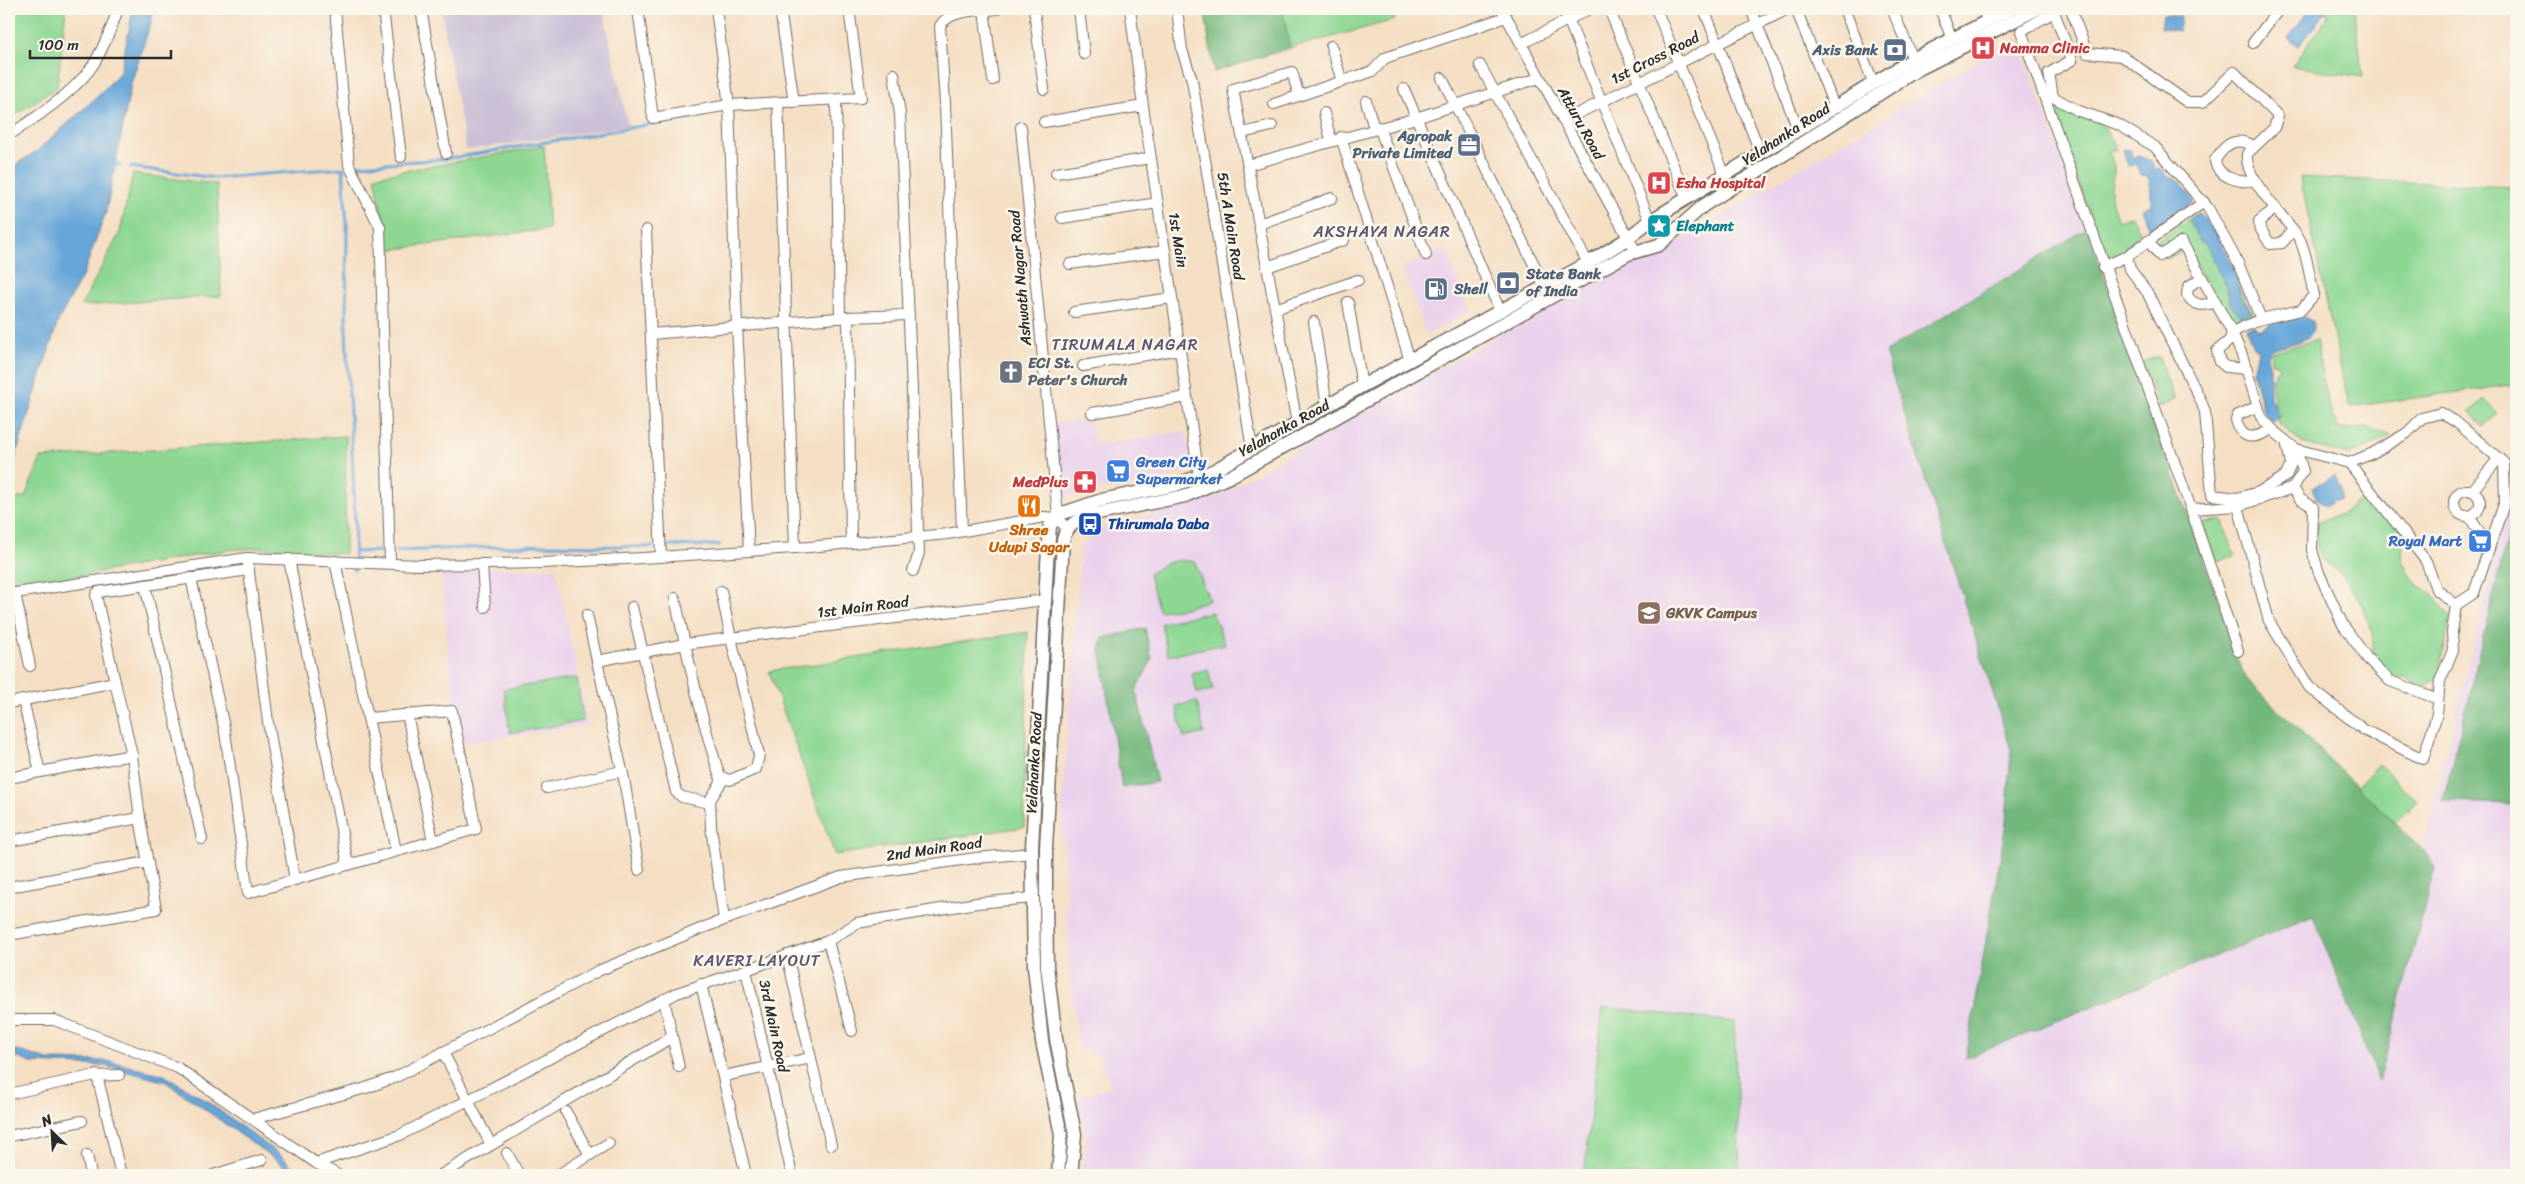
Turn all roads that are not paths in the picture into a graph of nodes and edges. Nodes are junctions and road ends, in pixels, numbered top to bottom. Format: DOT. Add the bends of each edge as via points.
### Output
graph roads {
  1 [pos="118,9"];
  2 [pos="336,9"];
  3 [pos="384,9"];
  4 [pos="421,9"];
  5 [pos="638,9"];
  6 [pos="716,9"];
  7 [pos="780,9"];
  8 [pos="849,9"];
  9 [pos="989,9"];
  10 [pos="1034,9"];
  11 [pos="1079,9"];
  12 [pos="1130,9"];
  13 [pos="1177,9"];
  14 [pos="1564,9"];
  15 [pos="1589,9"];
  16 [pos="1609,9"];
  17 [pos="1656,9"];
  18 [pos="1704,9"];
  19 [pos="1751,9"];
  20 [pos="1788,9"];
  21 [pos="1796,9"];
  22 [pos="1844,9"];
  23 [pos="1892,9"];
  24 [pos="1940,9"];
  25 [pos="2011,9"];
  26 [pos="2037,9"];
  27 [pos="2071,9"];
  28 [pos="2279,9"];
  29 [pos="2053,10"];
  30 [pos="1504,13"];
  31 [pos="1985,15"];
  32 [pos="1568,19"];
  33 [pos="1757,24"];
  34 [pos="1952,39"];
  35 [pos="2252,43"];
  36 [pos="1521,44"];
  37 [pos="1717,44"];
  38 [pos="1331,46"];
  39 [pos="1084,54"];
  40 [pos="1913,59"];
  41 [pos="1678,64"];
  42 [pos="1480,65"];
  43 [pos="894,74"];
  44 [pos="1442,78"];
  45 [pos="1539,78"];
  46 [pos="992,80"];
  47 [pos="1342,81"];
  48 [pos="1873,82"];
  49 [pos="1639,83"];
  50 [pos="1044,89"];
  51 [pos="1404,89"];
  52 [pos="1494,92"];
  53 [pos="1299,96"];
  54 [pos="836,100"];
  55 [pos="1366,101"];
  56 [pos="794,102"];
  57 [pos="1602,102"];
  58 [pos="778,103"];
  59 [pos="1274,104"];
  60 [pos="729,105"];
  61 [pos="1454,105"];
  62 [pos="1143,106"];
  63 [pos="1834,106"];
  64 [pos="1324,113"];
  65 [pos="1416,118"];
  66 [pos="1563,121"];
  67 [pos="1044,122"];
  68 [pos="1272,126"];
  69 [pos="1021,127"];
  70 [pos="1376,128"];
  71 [pos="1798,129"];
  72 [pos="1242,133"];
  73 [pos="9,135"];
  74 [pos="1336,138"];
  75 [pos="2254,146"];
  76 [pos="1760,152"];
  77 [pos="446,153"];
  78 [pos="401,157"];
  79 [pos="1151,158"];
  80 [pos="1248,165"];
  81 [pos="1056,172"];
  82 [pos="1725,175"];
  83 [pos="2255,179"];
  84 [pos="1332,198"];
  85 [pos="1687,199"];
  86 [pos="2204,202"];
  87 [pos="1158,203"];
  88 [pos="2276,208"];
  89 [pos="1062,218"];
  90 [pos="1650,221"];
  91 [pos="1259,224"];
  92 [pos="646,230"];
  93 [pos="2292,230"];
  94 [pos="1627,237"];
  95 [pos="1344,240"];
  96 [pos="2148,241"];
  97 [pos="1635,250"];
  98 [pos="1165,251"];
  99 [pos="1426,255"];
  100 [pos="2127,256"];
  101 [pos="1588,263"];
  102 [pos="1070,264"];
  103 [pos="2103,267"];
  104 [pos="1267,268"];
  105 [pos="2202,277"];
  106 [pos="1358,280"];
  107 [pos="1545,287"];
  108 [pos="1172,298"];
  109 [pos="1348,302"];
  110 [pos="2216,302"];
  111 [pos="1275,309"];
  112 [pos="1500,311"];
  113 [pos="1074,312"];
  114 [pos="909,315"];
  115 [pos="844,318"];
  116 [pos="2262,319"];
  117 [pos="786,322"];
  118 [pos="1314,322"];
  119 [pos="738,326"];
  120 [pos="2232,332"];
  121 [pos="651,334"];
  122 [pos="1180,349"];
  123 [pos="1410,361"];
  124 [pos="1083,366"];
  125 [pos="2247,369"];
  126 [pos="1362,386"];
  127 [pos="1187,397"];
  128 [pos="1327,406"];
  129 [pos="2258,406"];
  130 [pos="1092,413"];
  131 [pos="1297,424"];
  132 [pos="2272,429"];
  133 [pos="2286,441"];
  134 [pos="1252,449"];
  135 [pos="2296,449"];
  136 [pos="2499,458"];
  137 [pos="2349,463"];
  138 [pos="1199,476"];
  139 [pos="2293,488"];
  140 [pos="2472,491"];
  141 [pos="2252,498"];
  142 [pos="2238,506"];
  143 [pos="2191,509"];
  144 [pos="2469,516"];
  145 [pos="1056,517"];
  146 [pos="1068,528"];
  147 [pos="962,531"];
  148 [pos="918,536"];
  149 [pos="851,543"];
  150 [pos="795,548"];
  151 [pos="2489,548"];
  152 [pos="750,551"];
  153 [pos="660,557"];
  154 [pos="247,558"];
  155 [pos="289,558"];
  156 [pos="334,561"];
  157 [pos="390,563"];
  158 [pos="482,564"];
  159 [pos="249,570"];
  160 [pos="913,571"];
  161 [pos="191,578"];
  162 [pos="145,585"];
  163 [pos="721,591"];
  164 [pos="12,594"];
  165 [pos="675,598"];
  166 [pos="1046,600"];
  167 [pos="2456,605"];
  168 [pos="485,607"];
  169 [pos="632,607"];
  170 [pos="587,615"];
  171 [pos="731,638"];
  172 [pos="685,644"];
  173 [pos="2238,651"];
  174 [pos="642,652"];
  175 [pos="597,661"];
  176 [pos="30,666"];
  177 [pos="115,682"];
  178 [pos="2438,699"];
  179 [pos="23,700"];
  180 [pos="9,703"];
  181 [pos="407,714"];
  182 [pos="368,718"];
  183 [pos="132,755"];
  184 [pos="622,771"];
  185 [pos="40,772"];
  186 [pos="9,778"];
  187 [pos="724,778"];
  188 [pos="546,788"];
  189 [pos="710,803"];
  190 [pos="140,818"];
  191 [pos="202,839"];
  192 [pos="9,841"];
  193 [pos="433,841"];
  194 [pos="396,851"];
  195 [pos="1032,853"];
  196 [pos="148,862"];
  197 [pos="348,865"];
  198 [pos="639,870"];
  199 [pos="295,880"];
  200 [pos="9,887"];
  201 [pos="1033,898"];
  202 [pos="724,920"];
  203 [pos="9,935"];
  204 [pos="828,941"];
  205 [pos="787,955"];
  206 [pos="746,970"];
  207 [pos="701,984"];
  208 [pos="664,999"];
  209 [pos="9,1020"];
  210 [pos="852,1031"];
  211 [pos="672,1037"];
  212 [pos="443,1052"];
  213 [pos="811,1058"];
  214 [pos="679,1067"];
  215 [pos="768,1068"];
  216 [pos="97,1075"];
  217 [pos="119,1075"];
  218 [pos="724,1076"];
  219 [pos="9,1094"];
  220 [pos="468,1100"];
  221 [pos="566,1112"];
  222 [pos="253,1119"];
  223 [pos="82,1121"];
  224 [pos="9,1136"];
  225 [pos="609,1143"];
  226 [pos="491,1145"];
  227 [pos="831,1145"];
  228 [pos="507,1153"];
  229 [pos="87,1154"];
  230 [pos="590,1155"];
  231 [pos="262,1160"];
  232 [pos="316,1162"];
  233 [pos="92,1175"];
  234 [pos="121,1175"];
  235 [pos="213,1175"];
  236 [pos="338,1175"];
  237 [pos="441,1175"];
  238 [pos="519,1175"];
  239 [pos="558,1175"];
  240 [pos="746,1175"];
  241 [pos="792,1175"];
  242 [pos="1058,1175"];
  243 [pos="1071,1175"];
  1 -- 73 [label="street" via="94,64 63,97"];
  2 -- 157 [label="street" via="349,165 380,227"];
  3 -- 78 [label="street"];
  4 -- 77 [label="street"];
  5 -- 60 [label="street" via="653,118"];
  6 -- 60 [label="street"];
  7 -- 56 [label="street"];
  8 -- 54 [label="street" via="861,98"];
  9 -- 46 [label="street"];
  9 -- 147 [label="street" via="947,18 940,26"];
  10 -- 50 [label="street"];
  11 -- 39 [label="street"];
  12 -- 62 [label="street, 1st Main"];
  13 -- 134 [label="street, 5th A Main Road" via="1182,50 1192,80"];
  14 -- 32 [label="street"];
  15 -- 32 [label="street"];
  16 -- 49 [label="street"];
  17 -- 41 [label="street"];
  18 -- 37 [label="street"];
  19 -- 33 [label="street"];
  20 -- 33 [label="street, 1st Cross Road"];
  21 -- 63 [label="street"];
  22 -- 48 [label="street"];
  23 -- 40 [label="street"];
  24 -- 34 [label="street"];
  25 -- 31 [label="main road, Yelahanka Road"];
  26 -- 97 [label="main road, Yelahanka Road" via="1917,70 1703,206 1659,246"];
  27 -- 75 [label="street" via="2087,53 2122,56 2187,102 2202,102 2234,72 2278,116 2274,128"];
  28 -- 35 [label="street"];
  29 -- 86 [label="street" via="2072,60 2049,73 2053,97 2119,125 2155,148"];
  29 -- 103 [label="street" via="2020,31"];
  30 -- 36 [label="street, Atturu Road"];
  30 -- 47 [label="street" via="1385,58 1373,71"];
  31 -- 34 [label="main road, Yelahanka Road"];
  32 -- 36 [label="street"];
  32 -- 57 [label="street"];
  33 -- 37 [label="street, 1st Cross Road"];
  33 -- 71 [label="street"];
  34 -- 40 [label="main road, Yelahanka Road"];
  36 -- 45 [label="street, Atturu Road"];
  37 -- 41 [label="street, 1st Cross Road"];
  37 -- 76 [label="street"];
  38 -- 47 [label="street"];
  40 -- 48 [label="main road, Yelahanka Road"];
  41 -- 49 [label="street, 1st Cross Road"];
  41 -- 82 [label="street"];
  42 -- 52 [label="street"];
  43 -- 114 [label="street" via="900,114"];
  44 -- 61 [label="street"];
  45 -- 52 [label="street"];
  45 -- 66 [label="street, Atturu Road"];
  47 -- 53 [label="street"];
  48 -- 63 [label="main road, Yelahanka Road"];
  49 -- 57 [label="street, 1st Cross Road"];
  49 -- 85 [label="street"];
  51 -- 65 [label="street"];
  52 -- 61 [label="street"];
  52 -- 101 [label="street"];
  53 -- 59 [label="street"];
  53 -- 72 [label="street" via="1292,72 1233,89"];
  54 -- 56 [label="street"];
  54 -- 115 [label="street"];
  55 -- 70 [label="street"];
  56 -- 58 [label="street"];
  57 -- 66 [label="street, 1st Cross Road"];
  57 -- 90 [label="street"];
  58 -- 60 [label="street"];
  58 -- 117 [label="street"];
  60 -- 119 [label="street"];
  61 -- 65 [label="street"];
  61 -- 107 [label="street"];
  62 -- 67 [label="street"];
  62 -- 79 [label="street, 1st Main"];
  63 -- 71 [label="main road, Yelahanka Road"];
  64 -- 74 [label="street"];
  65 -- 70 [label="street"];
  65 -- 112 [label="street"];
  66 -- 94 [label="street, Atturu Road"];
  68 -- 72 [label="street"];
  69 -- 145 [label="street, Ashwath Nagar Road"];
  70 -- 74 [label="street"];
  70 -- 99 [label="street"];
  71 -- 76 [label="main road, Yelahanka Road"];
  72 -- 80 [label="street"];
  74 -- 80 [label="street"];
  74 -- 123 [label="street"];
  75 -- 83 [label="street" via="2247,154 2246,164"];
  75 -- 83 [label="street" via="2237,140 2226,147 2215,164 2224,175 2246,181"];
  76 -- 82 [label="main road, Yelahanka Road"];
  79 -- 81 [label="street"];
  79 -- 87 [label="street, 1st Main"];
  80 -- 91 [label="street"];
  82 -- 85 [label="main road, Yelahanka Road"];
  83 -- 88 [label="street"];
  84 -- 91 [label="street"];
  85 -- 90 [label="main road, Yelahanka Road"];
  86 -- 96 [label="street"];
  86 -- 116 [label="street" via="2238,263"];
  87 -- 89 [label="street"];
  87 -- 98 [label="street, 1st Main"];
  88 -- 93 [label="street"];
  88 -- 93 [label="street" via="2259,221 2270,244 2282,243"];
  90 -- 94 [label="main road, Yelahanka Road"];
  91 -- 104 [label="street"];
  92 -- 121 [label="street"];
  93 -- 116 [label="street" via="2300,240 2314,295 2301,310"];
  94 -- 97 [label="street, Atturu Road"];
  94 -- 101 [label="main road, Yelahanka Road"];
  95 -- 104 [label="street"];
  96 -- 100 [label="street"];
  96 -- 105 [label="street" via="2160,256 2182,242"];
  97 -- 146 [label="main road, Yelahanka Road" via="1219,482 1185,496 1084,518"];
  98 -- 102 [label="street"];
  98 -- 108 [label="street, 1st Main"];
  100 -- 103 [label="street"];
  100 -- 141 [label="street" via="2130,269 2147,292 2205,412 2212,495"];
  101 -- 107 [label="main road, Yelahanka Road"];
  103 -- 143 [label="street"];
  104 -- 111 [label="street"];
  105 -- 110 [label="street"];
  105 -- 110 [label="street" via="2188,287 2187,295 2202,305"];
  106 -- 111 [label="street"];
  107 -- 112 [label="main road, Yelahanka Road"];
  108 -- 113 [label="street"];
  108 -- 122 [label="street, 1st Main"];
  109 -- 126 [label="street"];
  110 -- 120 [label="street"];
  111 -- 131 [label="street"];
  112 -- 123 [label="main road, Yelahanka Road"];
  114 -- 115 [label="street"];
  114 -- 148 [label="street"];
  115 -- 117 [label="street"];
  115 -- 149 [label="street"];
  116 -- 120 [label="street"];
  117 -- 119 [label="street"];
  117 -- 150 [label="street"];
  118 -- 128 [label="street"];
  119 -- 121 [label="street"];
  119 -- 152 [label="street"];
  120 -- 125 [label="street"];
  120 -- 125 [label="street" via="2230,340 2217,351 2217,356 2226,367"];
  121 -- 153 [label="street"];
  122 -- 124 [label="street"];
  122 -- 127 [label="street, 1st Main"];
  123 -- 126 [label="main road, Yelahanka Road"];
  125 -- 129 [label="street"];
  126 -- 128 [label="main road, Yelahanka Road"];
  127 -- 130 [label="street"];
  127 -- 138 [label="street, 1st Main"];
  128 -- 131 [label="main road, Yelahanka Road"];
  129 -- 132 [label="street" via="2261,417"];
  129 -- 132 [label="street" via="2238,415 2236,420 2240,432 2244,436 2255,437"];
  131 -- 134 [label="main road, Yelahanka Road"];
  132 -- 133 [label="street"];
  133 -- 135 [label="street"];
  133 -- 141 [label="street" via="2291,464 2286,476"];
  134 -- 138 [label="main road, Yelahanka Road"];
  135 -- 137 [label="street"];
  135 -- 139 [label="street" via="2303,471"];
  136 -- 137 [label="street" via="2441,413 2422,418 2407,433"];
  136 -- 140 [label="street"];
  136 -- 151 [label="street" via="2504,463 2504,501"];
  137 -- 167 [label="street" via="2426,561 2436,589"];
  138 -- 145 [label="main road, Yelahanka Road" via="1175,485 1080,506"];
  139 -- 141 [label="street"];
  139 -- 178 [label="street" via="2300,499 2313,507 2312,550 2343,625 2366,658 2390,681"];
  140 -- 144 [label="street" via="2478,495 2480,504"];
  140 -- 144 [label="street" via="2462,491 2454,502 2457,511"];
  141 -- 142 [label="street"];
  142 -- 143 [label="street"];
  142 -- 178 [label="street" via="2269,621 2309,687 2364,730 2423,759 2437,714"];
  143 -- 173 [label="street"];
  144 -- 151 [label="street"];
  145 -- 146 [label="street"];
  145 -- 147 [label="street"];
  145 -- 166 [label="main road, Yelahanka Road" via="1049,532"];
  146 -- 243 [label="main road, Yelahanka Road" via="1062,548 1046,848 1047,966 1056,1039 1075,1134"];
  147 -- 148 [label="street"];
  148 -- 149 [label="street"];
  148 -- 160 [label="street" via="919,553"];
  149 -- 150 [label="street"];
  150 -- 152 [label="street"];
  151 -- 167 [label="street" via="2474,593"];
  152 -- 153 [label="street"];
  153 -- 158 [label="street"];
  154 -- 155 [label="street"];
  154 -- 159 [label="street"];
  154 -- 164 [label="street"];
  155 -- 156 [label="street"];
  155 -- 197 [label="street"];
  156 -- 157 [label="street"];
  156 -- 182 [label="street"];
  157 -- 158 [label="street"];
  158 -- 168 [label="street"];
  159 -- 161 [label="street"];
  159 -- 199 [label="street" via="268,722"];
  161 -- 162 [label="street"];
  161 -- 199 [label="street" via="225,732 248,893"];
  162 -- 177 [label="street" via="96,594"];
  162 -- 191 [label="street"];
  163 -- 171 [label="street"];
  164 -- 176 [label="street"];
  165 -- 172 [label="street"];
  166 -- 171 [label="street, 1st Main Road"];
  166 -- 195 [label="main road, Yelahanka Road"];
  167 -- 178 [label="street" via="2453,650 2440,681"];
  169 -- 174 [label="street"];
  170 -- 175 [label="street"];
  171 -- 172 [label="street, 1st Main Road"];
  171 -- 187 [label="street" via="759,755 756,770 730,780"];
  172 -- 174 [label="street, 1st Main Road"];
  172 -- 187 [label="street" via="708,738 720,777"];
  174 -- 175 [label="street, 1st Main Road"];
  174 -- 189 [label="street" via="676,792 682,797"];
  175 -- 184 [label="street"];
  177 -- 179 [label="street"];
  177 -- 183 [label="street"];
  179 -- 180 [label="street"];
  179 -- 185 [label="street"];
  181 -- 182 [label="street"];
  181 -- 193 [label="street"];
  181 -- 193 [label="street" via="452,711 476,829"];
  182 -- 194 [label="street"];
  183 -- 185 [label="street"];
  183 -- 190 [label="street"];
  184 -- 188 [label="street"];
  184 -- 198 [label="street"];
  185 -- 186 [label="street"];
  187 -- 189 [label="street"];
  189 -- 202 [label="street"];
  190 -- 192 [label="street"];
  190 -- 196 [label="street"];
  193 -- 194 [label="street"];
  194 -- 197 [label="street"];
  195 -- 201 [label="main road, Yelahanka Road"];
  195 -- 202 [label="street, 2nd Main Road" via="840,877"];
  196 -- 200 [label="street"];
  196 -- 203 [label="street" via="156,909"];
  197 -- 199 [label="street"];
  201 -- 204 [label="street, 3rd Main Road" via="977,903 857,922"];
  201 -- 242 [label="main road, Yelahanka Road" via="1034,966 1041,1031 1061,1135"];
  202 -- 212 [label="street, 2nd Main Road" via="598,971"];
  204 -- 205 [label="street, 3rd Main Road"];
  204 -- 210 [label="street"];
  205 -- 206 [label="street, 3rd Main Road"];
  205 -- 213 [label="street"];
  206 -- 207 [label="street"];
  206 -- 215 [label="street, 3rd Main Road"];
  207 -- 208 [label="street"];
  207 -- 218 [label="street"];
  208 -- 211 [label="street"];
  208 -- 220 [label="street"];
  209 -- 222 [label="street" via="54,1020 178,1068"];
  211 -- 214 [label="street"];
  211 -- 226 [label="street"];
  212 -- 220 [label="street"];
  212 -- 222 [label="street, 2nd Main Road" via="396,1077 366,1088"];
  213 -- 215 [label="street"];
  213 -- 227 [label="street"];
  215 -- 218 [label="street"];
  215 -- 241 [label="street, 3rd Main Road"];
  216 -- 217 [label="street"];
  216 -- 219 [label="street"];
  216 -- 234 [label="street"];
  218 -- 240 [label="street"];
  220 -- 226 [label="street"];
  220 -- 232 [label="street" via="400,1135"];
  221 -- 230 [label="street"];
  222 -- 232 [label="street"];
  223 -- 224 [label="street"];
  225 -- 230 [label="street"];
  226 -- 237 [label="street"];
  228 -- 238 [label="street"];
  229 -- 233 [label="street"];
  230 -- 239 [label="street"];
  231 -- 235 [label="street"];
  232 -- 236 [label="street"];
}
